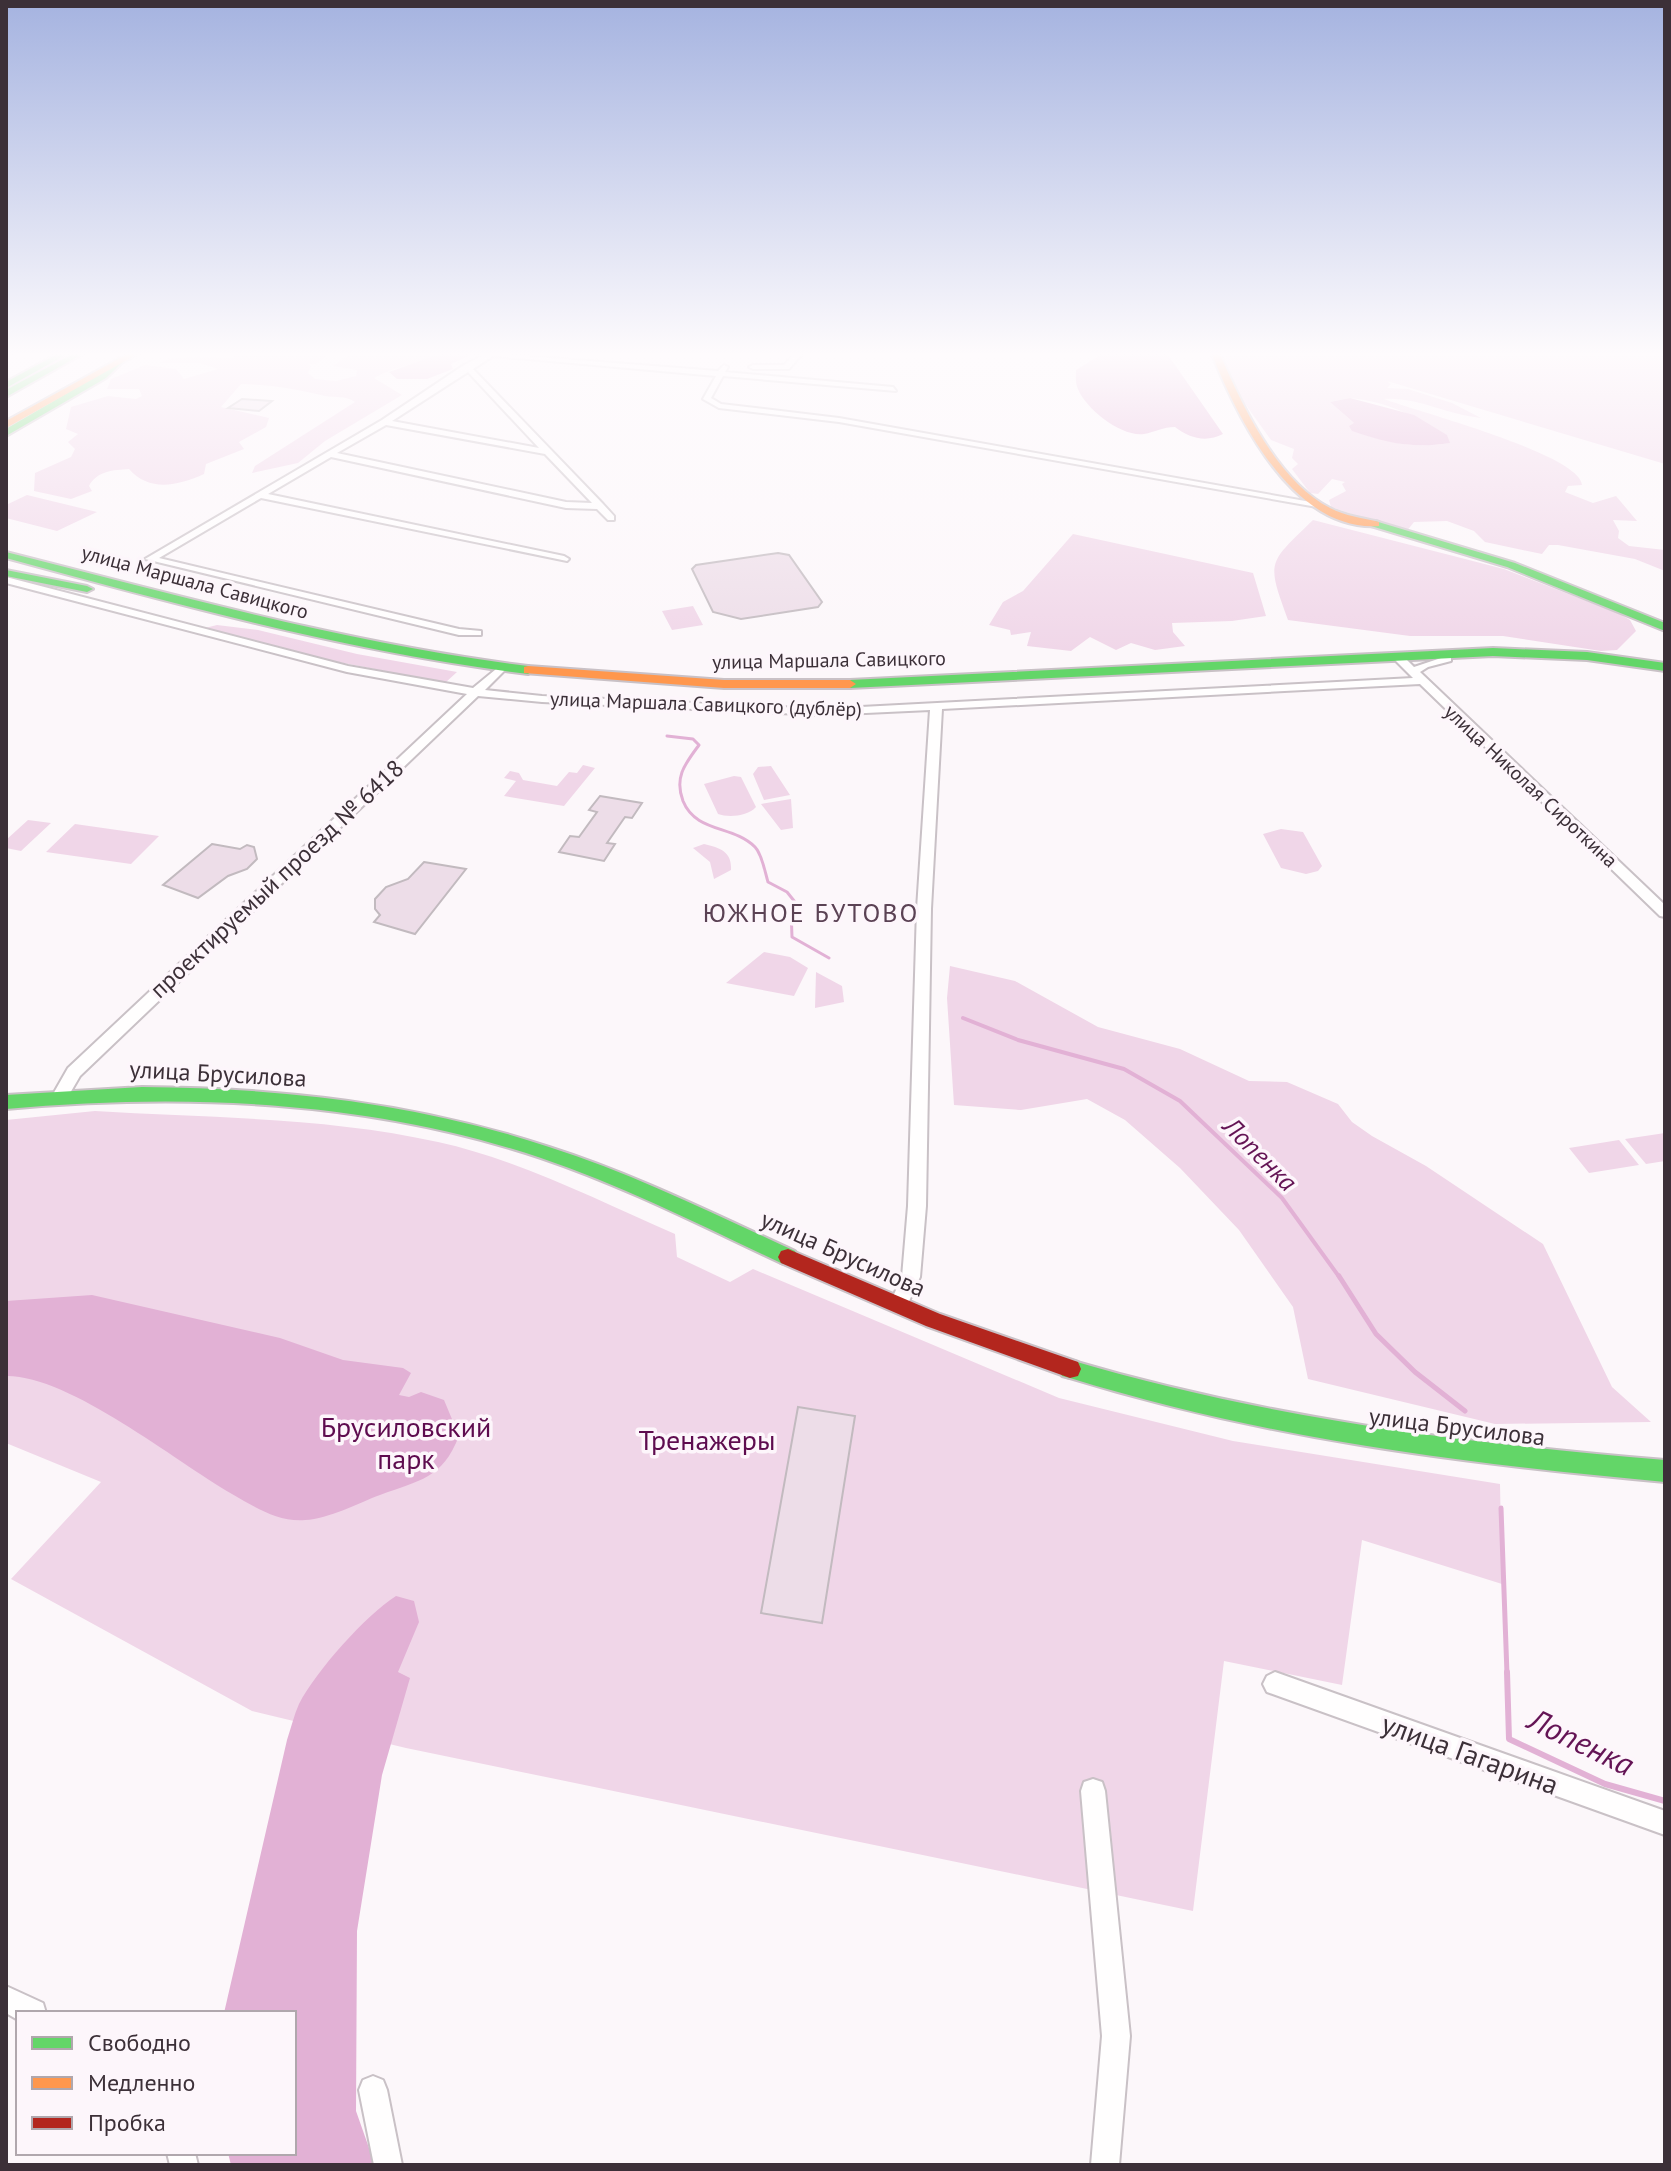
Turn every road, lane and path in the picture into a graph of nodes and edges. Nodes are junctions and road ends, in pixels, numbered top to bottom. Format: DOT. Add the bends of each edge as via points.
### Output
graph roads {
  1 [pos="549,453"];
  2 [pos="1029,453"];
  3 [pos="1273,453"];
  4 [pos="329,454"];
  5 [pos="261,495"];
  6 [pos="1317,504"];
  7 [pos="600,506"];
  8 [pos="611,518"];
  9 [pos="6,555"];
  10 [pos="564,559"];
  11 [pos="6,573"];
  12 [pos="6,580"];
  13 [pos="179,601"];
  14 [pos="1665,627"];
  15 [pos="477,633"];
  16 [pos="1665,667"];
  17 [pos="501,668"];
  18 [pos="1408,668"];
  19 [pos="1665,675"];
  20 [pos="476,692"];
  21 [pos="936,708"];
  22 [pos="1665,913"];
  23 [pos="60,1096"];
  24 [pos="6,1102"];
  25 [pos="898,1305"];
  26 [pos="1665,1471"];
  27 [pos="1275,1684"];
  28 [pos="1093,1791"];
  29 [pos="1665,1823"];
  30 [pos="6,1999"];
  31 [pos="29,2011"];
  32 [pos="373,2090"];
  33 [pos="388,2165"];
  34 [pos="1105,2165"];
  1 -- 7 [label="street"];
  2 -- 6 [label="street"];
  3 -- 6 [label="street"];
  4 -- 5 [label="street"];
  4 -- 7 [label="street" via="566,505"];
  5 -- 10 [label="street"];
  5 -- 15 [label="street" via="150,559"];
  6 -- 14 [label="street" via="1340,516 1511,565"];
  7 -- 8 [label="street"];
  9 -- 13 [label="street, улица Маршала Савицкого"];
  11 -- 13 [label="street"];
  12 -- 20 [label="street, улица Маршала Савицкого (дублёр)" via="293,657"];
  13 -- 17 [label="street, улица Маршала Савицкого" via="362,646"];
  16 -- 18 [label="street, улица Маршала Савицкого" via="1523,652"];
  17 -- 18 [label="street, улица Маршала Савицкого" via="789,685"];
  17 -- 20 [label="street, проектируемый проезд № 6418"];
  18 -- 19 [label="street" via="1447,659 1567,663"];
  18 -- 21 [label="street, улица Маршала Савицкого (дублёр)"];
  18 -- 22 [label="street, улица Николая Сироткина"];
  20 -- 21 [label="street, улица Маршала Савицкого (дублёр)" via="682,708"];
  20 -- 23 [label="street, проектируемый проезд № 6418" via="85,1062"];
  21 -- 25 [label="street" via="924,909 917,1206 911,1277"];
  23 -- 24 [label="street, улица Брусилова"];
  23 -- 25 [label="street, улица Брусилова" via="247,1095 368,1109 488,1135 613,1178"];
  25 -- 26 [label="street, улица Брусилова" via="1111,1382 1348,1437 1483,1457"];
  27 -- 29 [label="street, улица Гагарина"];
  28 -- 34 [label="street" via="1116,2036"];
  30 -- 31 [label="street"];
  32 -- 33 [label="street"];
}
